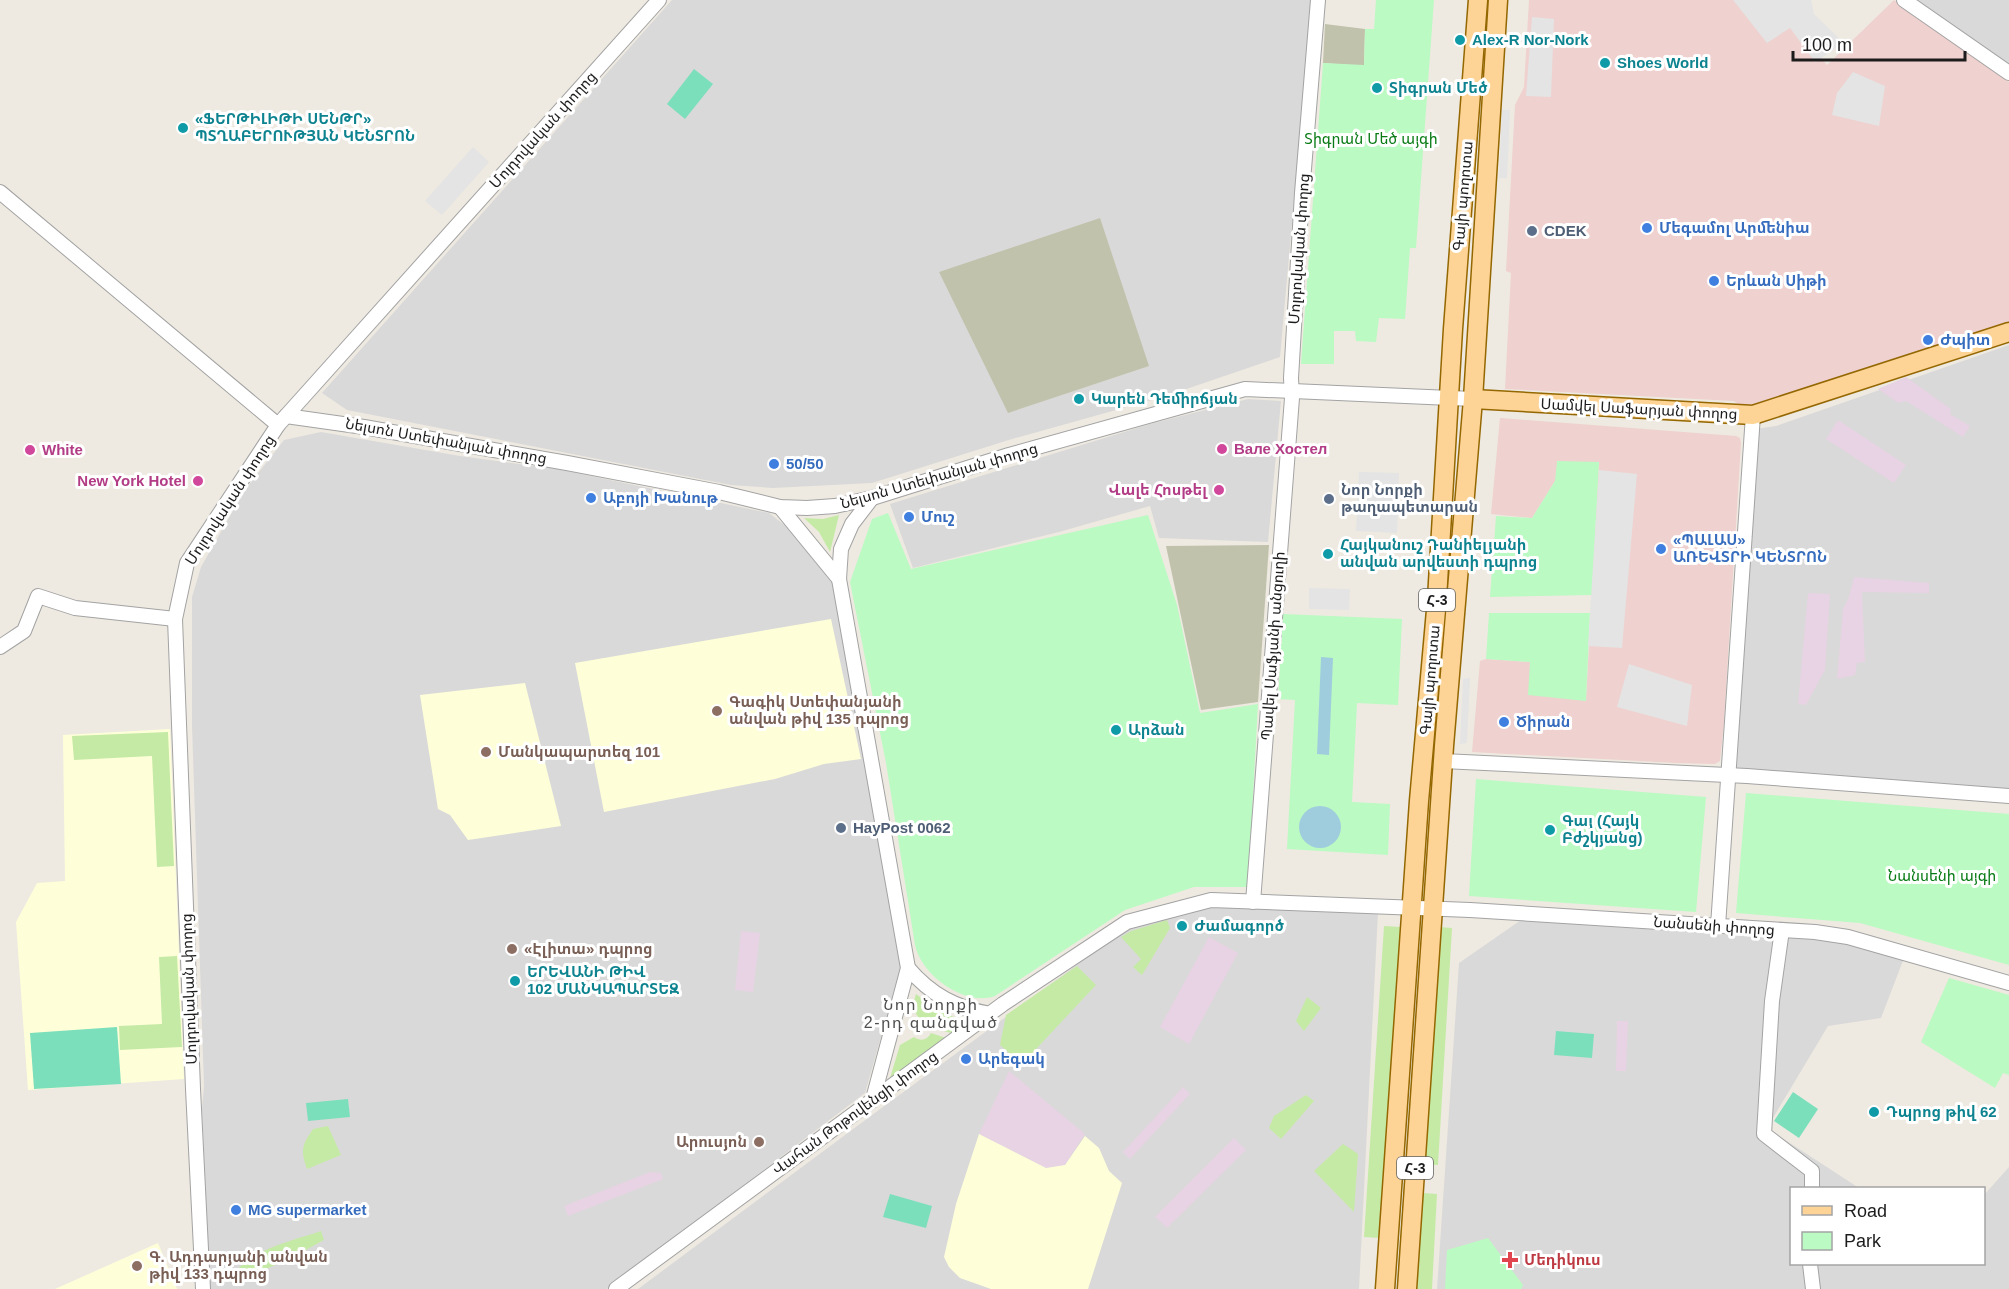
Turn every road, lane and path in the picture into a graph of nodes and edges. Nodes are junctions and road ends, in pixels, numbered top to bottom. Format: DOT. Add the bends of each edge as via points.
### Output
graph roads {
  1 [pos="658,0"];
  2 [pos="1318,0"];
  3 [pos="1478,0"];
  4 [pos="1498,0"];
  5 [pos="1904,0"];
  6 [pos="2009,73"];
  7 [pos="0,192"];
  8 [pos="2009,332"];
  9 [pos="1292,389"];
  10 [pos="1449,398"];
  11 [pos="1473,399"];
  12 [pos="1753,415"];
  13 [pos="282,420"];
  14 [pos="872,498"];
  15 [pos="780,507"];
  16 [pos="839,579"];
  17 [pos="175,619"];
  18 [pos="0,647"];
  19 [pos="1443,761"];
  20 [pos="1729,776"];
  21 [pos="2009,796"];
  22 [pos="1253,902"];
  23 [pos="1412,907"];
  24 [pos="1433,908"];
  25 [pos="1718,926"];
  26 [pos="1782,930"];
  27 [pos="908,968"];
  28 [pos="2009,983"];
  29 [pos="990,1014"];
  30 [pos="873,1099"];
  31 [pos="1812,1187"];
  32 [pos="1810,1265"];
  33 [pos="203,1289"];
  34 [pos="616,1289"];
  35 [pos="1386,1289"];
  36 [pos="1407,1289"];
  37 [pos="1813,1289"];
  1 -- 13 [label="street, Մոլդովական փողոց"];
  2 -- 9 [label="street, Մոլդովական փողոց" via="1302,193"];
  3 -- 10 [label="main road, Գայի պողոտա / Հ-3"];
  4 -- 11 [label="main road, Գայի պողոտա / Հ-3"];
  5 -- 6 [label="street"];
  7 -- 13 [label="street"];
  8 -- 12 [label="main road, Սամվել Սաֆարյան փողոց"];
  9 -- 10 [label="street, Նելսոն Ստեփանյան փողոց"];
  9 -- 14 [label="street, Նելսոն Ստեփանյան փողոց" via="1245,389 987,461"];
  9 -- 22 [label="street, Պավել Սաֆյանի անցուղի"];
  10 -- 11 [label="street, Նելսոն Ստեփանյան փողոց"];
  10 -- 23 [label="main road, Գայի պողոտա / Հ-3"];
  11 -- 12 [label="main road, Սամվել Սաֆարյան փողոց"];
  11 -- 19 [label="main road, Գայի պողոտա / Հ-3"];
  12 -- 20 [label="street"];
  13 -- 15 [label="street, Նելսոն Ստեփանյան փողոց" via="364,427 719,492"];
  13 -- 17 [label="street, Մոլդովական փողոց" via="187,562"];
  14 -- 15 [label="street, Նելսոն Ստեփանյան փողոց" via="835,506"];
  14 -- 16 [label="street" via="852,524 841,549"];
  15 -- 16 [label="street"];
  16 -- 27 [label="street"];
  17 -- 18 [label="street" via="75,608 38,596 24,631"];
  17 -- 33 [label="street, Մոլդովական փողոց"];
  19 -- 20 [label="street"];
  19 -- 24 [label="main road, Գայի պողոտա / Հ-3"];
  20 -- 21 [label="street"];
  20 -- 25 [label="street"];
  22 -- 23 [label="street, Վահան Թոթովենցի փողոց"];
  22 -- 29 [label="street, Վահան Թոթովենցի փողոց" via="1211,900 1127,922"];
  23 -- 24 [label="street, Նանսենի փողոց"];
  23 -- 35 [label="main road, Գայի պողոտա / Հ-3"];
  24 -- 25 [label="street, Նանսենի փողոց"];
  24 -- 36 [label="main road, Գայի պողոտա / Հ-3"];
  25 -- 26 [label="street, Նանսենի փողոց"];
  26 -- 28 [label="street, Նանսենի փողոց" via="1848,938"];
  26 -- 31 [label="street" via="1772,1001 1764,1134 1812,1171"];
  27 -- 29 [label="street" via="933,993 969,1010"];
  27 -- 30 [label="street"];
  29 -- 30 [label="street, Վահան Թոթովենցի փողոց"];
  30 -- 34 [label="street, Վահան Թոթովենցի փողոց"];
  32 -- 37 [label="street"];
}
